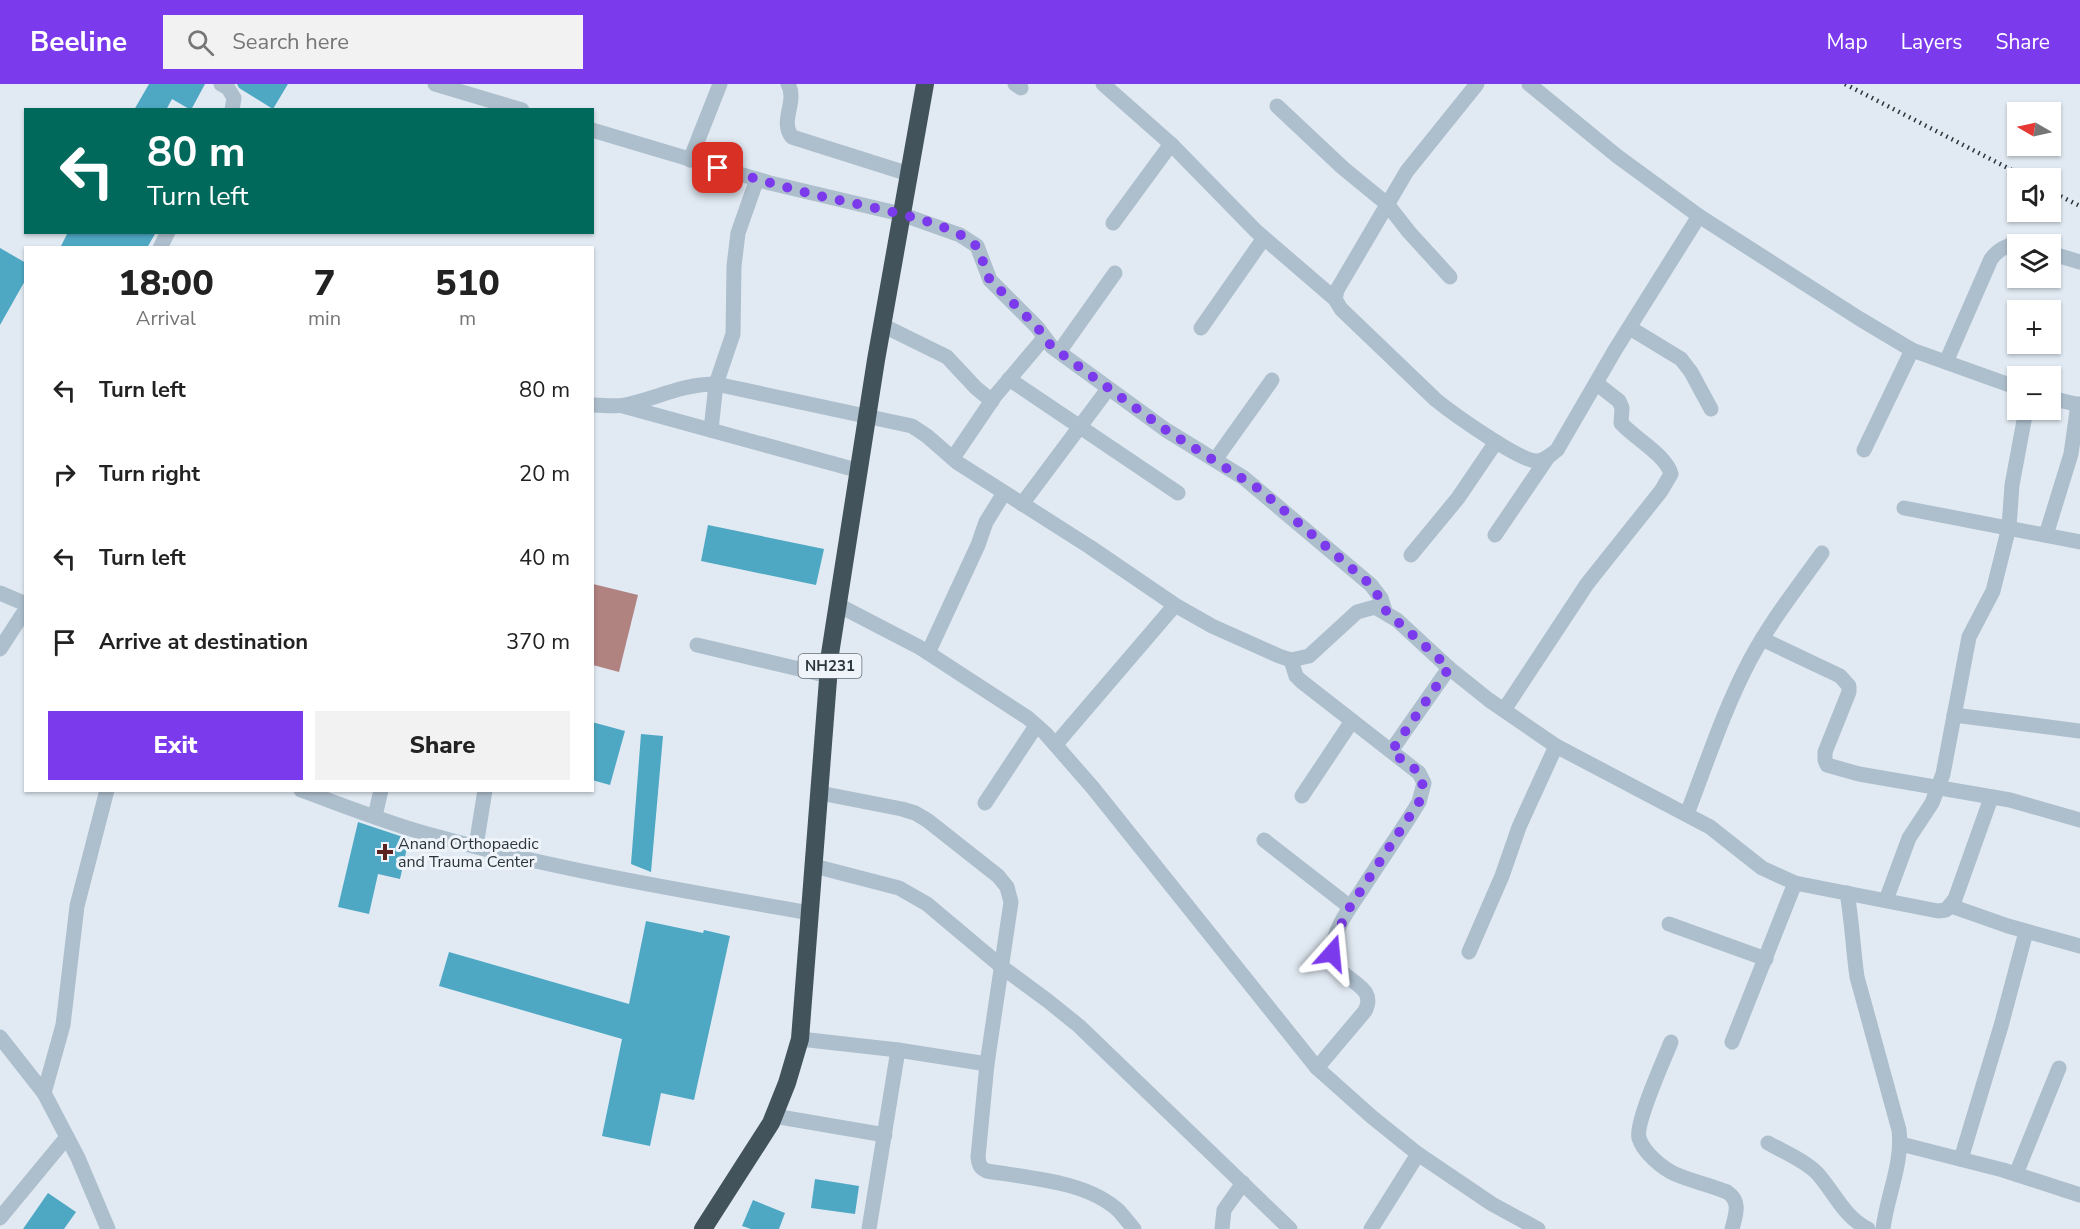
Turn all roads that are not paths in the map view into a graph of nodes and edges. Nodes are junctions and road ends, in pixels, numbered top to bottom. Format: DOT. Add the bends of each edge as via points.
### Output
graph roads {
  1 [pos="220,84"];
  2 [pos="720,84"];
  3 [pos="788,84"];
  4 [pos="925,84"];
  5 [pos="1103,84"];
  6 [pos="1476,84"];
  7 [pos="1529,84"];
  8 [pos="444,85"];
  9 [pos="1277,106"];
  10 [pos="232,108"];
  11 [pos="516,108"];
  12 [pos="594,131"];
  13 [pos="1171,144"];
  14 [pos="690,160"];
  15 [pos="909,174"];
  16 [pos="757,179"];
  17 [pos="1387,204"];
  18 [pos="901,214"];
  19 [pos="1699,216"];
  20 [pos="1113,223"];
  21 [pos="1264,238"];
  22 [pos="2007,246"];
  23 [pos="2061,256"];
  24 [pos="2080,262"];
  25 [pos="1115,273"];
  26 [pos="1450,277"];
  27 [pos="1335,299"];
  28 [pos="882,325"];
  29 [pos="1201,328"];
  30 [pos="1630,328"];
  31 [pos="1044,338"];
  32 [pos="1912,350"];
  33 [pos="1059,352"];
  34 [pos="1946,362"];
  35 [pos="1009,379"];
  36 [pos="1272,380"];
  37 [pos="1596,382"];
  38 [pos="716,384"];
  39 [pos="2007,384"];
  40 [pos="1108,388"];
  41 [pos="992,401"];
  42 [pos="2061,401"];
  43 [pos="594,405"];
  44 [pos="2079,405"];
  45 [pos="623,406"];
  46 [pos="1710,409"];
  47 [pos="867,416"];
  48 [pos="2024,420"];
  49 [pos="1079,428"];
  50 [pos="711,430"];
  51 [pos="1496,442"];
  52 [pos="1864,450"];
  53 [pos="953,458"];
  54 [pos="1548,458"];
  55 [pos="1215,460"];
  56 [pos="860,471"];
  57 [pos="1004,493"];
  58 [pos="1178,493"];
  59 [pos="1022,504"];
  60 [pos="1904,508"];
  61 [pos="2009,527"];
  62 [pos="1495,535"];
  63 [pos="2046,535"];
  64 [pos="2080,542"];
  65 [pos="1822,553"];
  66 [pos="1412,555"];
  67 [pos="0,593"];
  68 [pos="24,603"];
  69 [pos="838,605"];
  70 [pos="1175,605"];
  71 [pos="1386,611"];
  72 [pos="24,612"];
  73 [pos="1762,639"];
  74 [pos="697,645"];
  75 [pos="0,650"];
  76 [pos="927,653"];
  77 [pos="1291,660"];
  78 [pos="1449,668"];
  79 [pos="829,676"];
  80 [pos="1504,710"];
  81 [pos="1954,715"];
  82 [pos="1352,721"];
  83 [pos="1036,726"];
  84 [pos="2080,731"];
  85 [pos="1056,744"];
  86 [pos="1556,746"];
  87 [pos="1391,752"];
  88 [pos="1939,788"];
  89 [pos="106,792"];
  90 [pos="307,792"];
  91 [pos="381,792"];
  92 [pos="485,792"];
  93 [pos="820,792"];
  94 [pos="1302,796"];
  95 [pos="1990,798"];
  96 [pos="985,803"];
  97 [pos="1687,814"];
  98 [pos="375,816"];
  99 [pos="2080,820"];
  100 [pos="1264,840"];
  101 [pos="476,846"];
  102 [pos="814,866"];
  103 [pos="1795,883"];
  104 [pos="1847,893"];
  105 [pos="1886,900"];
  106 [pos="1951,906"];
  107 [pos="1350,907"];
  108 [pos="810,913"];
  109 [pos="1669,924"];
  110 [pos="2026,932"];
  111 [pos="2080,946"];
  112 [pos="1469,952"];
  113 [pos="1766,959"];
  114 [pos="1002,967"];
  115 [pos="0,1037"];
  116 [pos="800,1039"];
  117 [pos="1671,1042"];
  118 [pos="1732,1042"];
  119 [pos="898,1050"];
  120 [pos="987,1064"];
  121 [pos="1317,1068"];
  122 [pos="2059,1068"];
  123 [pos="44,1094"];
  124 [pos="774,1116"];
  125 [pos="885,1135"];
  126 [pos="67,1137"];
  127 [pos="1768,1143"];
  128 [pos="1901,1144"];
  129 [pos="1418,1154"];
  130 [pos="1961,1159"];
  131 [pos="2016,1174"];
  132 [pos="1243,1183"];
  133 [pos="2080,1195"];
  134 [pos="0,1218"];
  135 [pos="108,1229"];
  136 [pos="703,1229"];
  137 [pos="869,1229"];
  138 [pos="1134,1229"];
  139 [pos="1222,1229"];
  140 [pos="1290,1229"];
  141 [pos="1371,1229"];
  142 [pos="1538,1229"];
  143 [pos="1732,1229"];
  144 [pos="1868,1229"];
  145 [pos="1883,1229"];
  1 -- 10 [label="street" via="234,98"];
  2 -- 14 [label="street"];
  3 -- 15 [label="street" via="792,96 787,121 792,137"];
  4 -- 15 [label="highway, NH231"];
  5 -- 13 [label="street"];
  6 -- 17 [label="street" via="1407,171"];
  7 -- 19 [label="street"];
  8 -- 11 [label="street"];
  9 -- 17 [label="street"];
  12 -- 14 [label="street"];
  13 -- 20 [label="street"];
  13 -- 21 [label="street"];
  14 -- 16 [label="street"];
  15 -- 18 [label="highway, NH231"];
  16 -- 18 [label="street"];
  16 -- 38 [label="street" via="738,233 733,334"];
  17 -- 26 [label="street"];
  17 -- 27 [label="street"];
  18 -- 28 [label="highway, NH231"];
  18 -- 31 [label="street" via="947,229 977,246 990,280"];
  19 -- 30 [label="street"];
  19 -- 32 [label="street"];
  21 -- 27 [label="street"];
  21 -- 29 [label="street"];
  22 -- 34 [label="street" via="1991,259"];
  23 -- 24 [label="street"];
  25 -- 33 [label="street"];
  27 -- 51 [label="street" via="1436,400"];
  28 -- 41 [label="street" via="947,357"];
  28 -- 47 [label="highway, NH231"];
  30 -- 37 [label="street"];
  30 -- 46 [label="street" via="1681,359"];
  31 -- 33 [label="street"];
  31 -- 35 [label="street"];
  32 -- 34 [label="street"];
  32 -- 52 [label="street"];
  33 -- 40 [label="street"];
  34 -- 39 [label="street"];
  35 -- 41 [label="street"];
  35 -- 49 [label="street"];
  36 -- 55 [label="street"];
  37 -- 54 [label="street" via="1557,450"];
  37 -- 80 [label="street" via="1619,401 1621,423 1669,466 1671,474 1587,584"];
  38 -- 45 [label="street" via="681,387"];
  38 -- 47 [label="street"];
  38 -- 50 [label="street"];
  40 -- 49 [label="street"];
  40 -- 55 [label="street"];
  41 -- 53 [label="street"];
  42 -- 44 [label="street"];
  43 -- 45 [label="street"];
  44 -- 63 [label="street" via="2072,454"];
  45 -- 50 [label="street"];
  47 -- 53 [label="street" via="912,426"];
  47 -- 56 [label="highway, NH231"];
  48 -- 61 [label="street"];
  49 -- 58 [label="street"];
  49 -- 59 [label="street"];
  50 -- 56 [label="street"];
  51 -- 54 [label="street" via="1530,460"];
  51 -- 66 [label="street"];
  53 -- 57 [label="street"];
  54 -- 62 [label="street"];
  55 -- 71 [label="street" via="1259,489 1371,585"];
  56 -- 69 [label="highway, NH231"];
  57 -- 59 [label="street"];
  57 -- 76 [label="street" via="981,532"];
  59 -- 70 [label="street"];
  60 -- 61 [label="street"];
  61 -- 63 [label="street"];
  61 -- 81 [label="street" via="1993,591 1970,638"];
  63 -- 64 [label="street"];
  65 -- 73 [label="street"];
  67 -- 68 [label="street"];
  69 -- 76 [label="street"];
  69 -- 79 [label="highway, NH231"];
  70 -- 77 [label="street" via="1241,640"];
  70 -- 85 [label="street"];
  71 -- 77 [label="street" via="1375,607 1357,612 1309,656"];
  71 -- 78 [label="street"];
  72 -- 75 [label="street"];
  73 -- 88 [label="street" via="1840,676 1849,686 1825,752 1827,765"];
  73 -- 97 [label="street" via="1734,693"];
  74 -- 79 [label="street"];
  76 -- 83 [label="street"];
  77 -- 82 [label="street" via="1296,676"];
  78 -- 80 [label="street"];
  78 -- 87 [label="street"];
  79 -- 93 [label="highway, NH231"];
  80 -- 86 [label="street"];
  81 -- 84 [label="street"];
  81 -- 88 [label="street"];
  82 -- 87 [label="street"];
  82 -- 94 [label="street"];
  83 -- 85 [label="street"];
  83 -- 96 [label="street"];
  85 -- 121 [label="street"];
  86 -- 97 [label="street"];
  86 -- 112 [label="street"];
  87 -- 107 [label="street" via="1419,773 1423,790 1409,819"];
  88 -- 95 [label="street"];
  88 -- 105 [label="street" via="1909,838"];
  89 -- 123 [label="street" via="77,906 63,1025"];
  90 -- 98 [label="street"];
  91 -- 98 [label="street"];
  92 -- 101 [label="street"];
  93 -- 102 [label="highway, NH231"];
  93 -- 114 [label="street" via="915,813 998,876 1007,887 1011,902"];
  95 -- 99 [label="street" via="2020,802"];
  95 -- 106 [label="street"];
  97 -- 103 [label="street" via="1710,826 1762,868"];
  98 -- 101 [label="street"];
  100 -- 107 [label="street"];
  101 -- 108 [label="street" via="656,886"];
  102 -- 108 [label="highway, NH231"];
  102 -- 114 [label="street" via="905,891 927,904"];
  103 -- 104 [label="street"];
  103 -- 113 [label="street"];
  104 -- 105 [label="street"];
  104 -- 128 [label="street" via="1857,977"];
  105 -- 106 [label="street" via="1938,911"];
  106 -- 110 [label="street"];
  107 -- 121 [label="street" via="1335,937 1332,953 1340,971 1364,990 1368,1004"];
  108 -- 116 [label="highway, NH231"];
  109 -- 113 [label="street"];
  110 -- 111 [label="street"];
  110 -- 130 [label="street"];
  113 -- 118 [label="street"];
  114 -- 120 [label="street"];
  114 -- 132 [label="street" via="1078,1026"];
  115 -- 123 [label="street"];
  116 -- 119 [label="street"];
  116 -- 124 [label="highway, NH231"];
  117 -- 143 [label="street" via="1643,1114 1639,1140 1675,1174 1734,1196 1737,1210"];
  119 -- 120 [label="street"];
  119 -- 125 [label="street"];
  120 -- 138 [label="street" via="978,1157 982,1168 1088,1192 1119,1211"];
  121 -- 129 [label="street"];
  122 -- 131 [label="street"];
  123 -- 126 [label="street"];
  124 -- 125 [label="street"];
  124 -- 136 [label="highway, NH231"];
  125 -- 137 [label="street"];
  126 -- 134 [label="street"];
  126 -- 135 [label="street"];
  127 -- 144 [label="street" via="1816,1172 1850,1218"];
  128 -- 130 [label="street"];
  128 -- 145 [label="street"];
  129 -- 141 [label="street"];
  129 -- 142 [label="street" via="1492,1204"];
  130 -- 131 [label="street"];
  131 -- 133 [label="street"];
  132 -- 139 [label="street" via="1224,1210"];
  132 -- 140 [label="street"];
}
